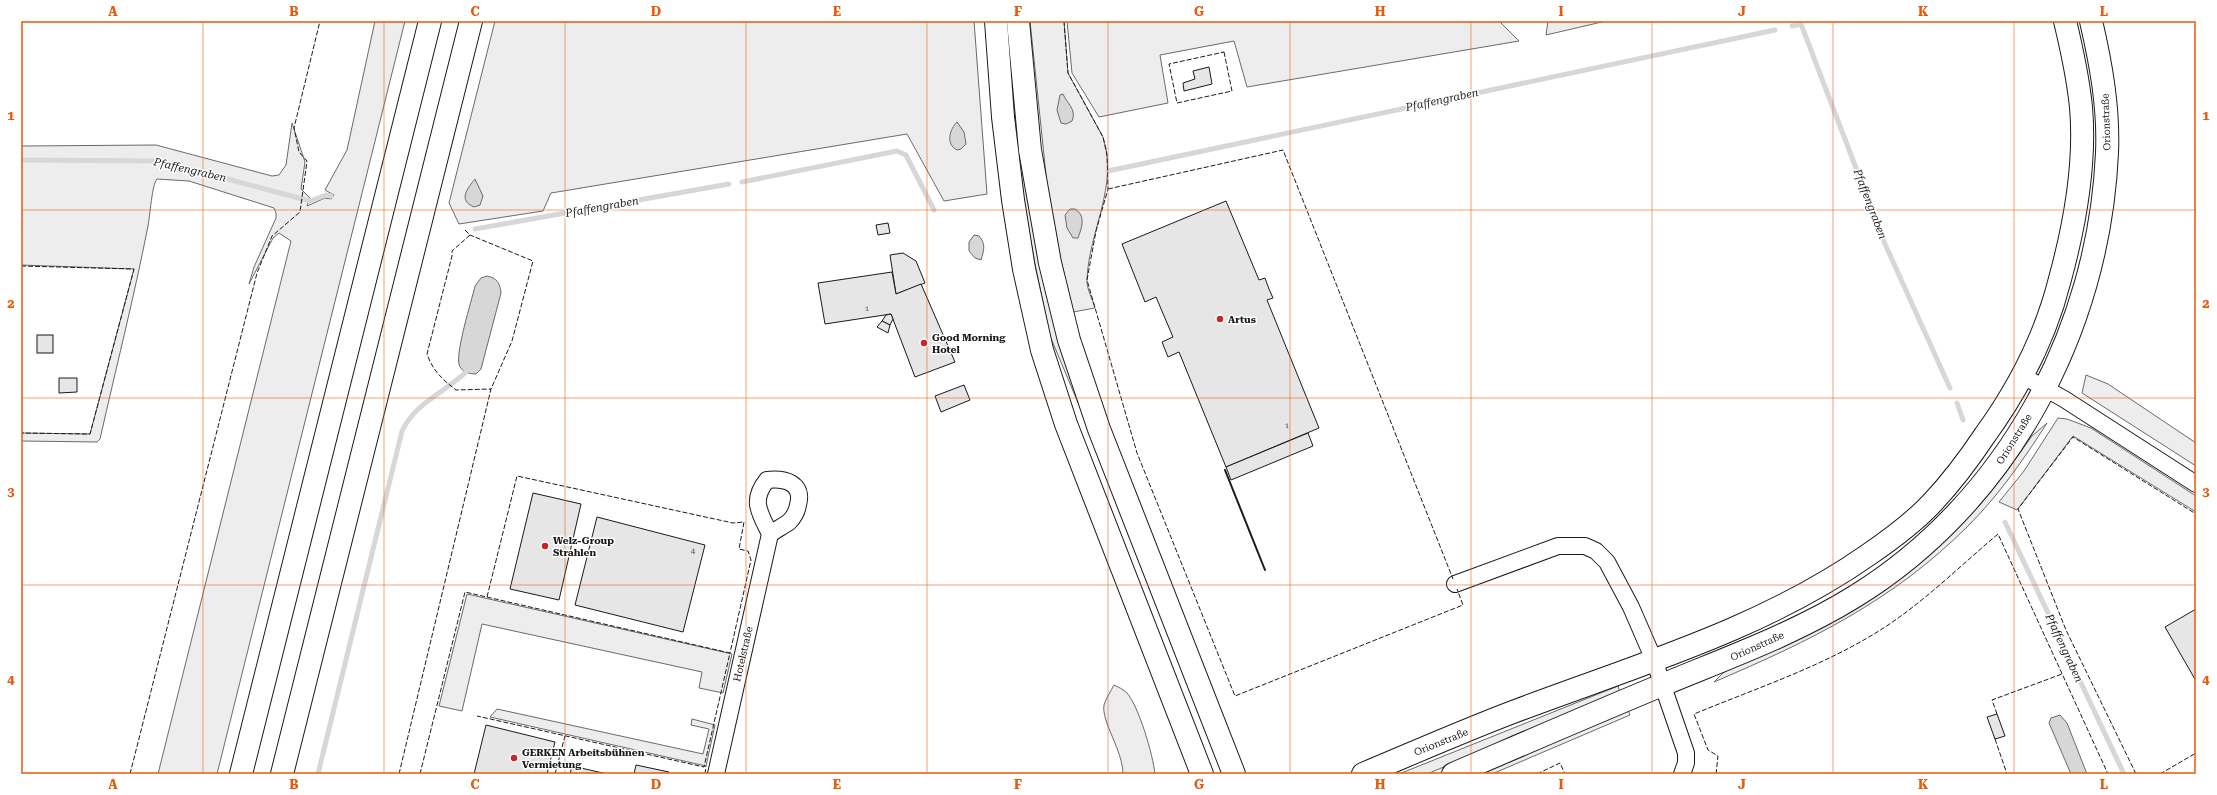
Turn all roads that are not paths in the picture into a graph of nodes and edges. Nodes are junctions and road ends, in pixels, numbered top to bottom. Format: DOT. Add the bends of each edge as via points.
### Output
graph roads {
  1 [pos="430,21"];
  2 [pos="471,21"];
  3 [pos="996,21"];
  4 [pos="1018,21"];
  5 [pos="2065,21"];
  6 [pos="2091,21"];
  7 [pos="2023,376"];
  8 [pos="2045,388"];
  9 [pos="2196,484"];
  10 [pos="770,534"];
  11 [pos="1455,584"];
  12 [pos="1654,660"];
  13 [pos="1662,685"];
  14 [pos="1222,743"];
  15 [pos="241,774"];
  16 [pos="282,774"];
  17 [pos="716,774"];
  18 [pos="1202,774"];
  19 [pos="1234,774"];
  20 [pos="1252,774"];
  21 [pos="1363,774"];
  22 [pos="1453,774"];
  23 [pos="1682,774"];
  1 -- 15 [label="main road"];
  2 -- 16 [label="main road"];
  3 -- 18 [label="main road" via="1003,118 1013,200 1024,270 1042,350 1066,424"];
  4 -- 14 [label="main road" via="1030,150 1050,263 1069,340 1099,429"];
  5 -- 7 [label="main road, Orionstraße" via="2076,69 2081,110 2081,157 2075,218 2055,299"];
  6 -- 8 [label="main road, Orionstraße" via="2103,71 2106,109 2107,152 2100,221 2081,304"];
  7 -- 8 [label="street"];
  7 -- 12 [label="main road, Orionstraße" via="1965,464 1930,505 1887,542 1840,574 1758,619"];
  8 -- 9 [label="street"];
  8 -- 13 [label="main road, Orionstraße" via="1982,487 1926,544 1888,574 1852,598 1758,647"];
  10 -- 17 [label="street, Hotelstraße"];
  11 -- 12 [label="street" via="1558,546 1585,546 1596,551 1607,562 1631,606"];
  12 -- 13 [label="street"];
  12 -- 21 [label="main road, Orionstraße" via="1617,676 1513,712"];
  13 -- 22 [label="main road, Orionstraße"];
  13 -- 23 [label="street" via="1686,753"];
  14 -- 19 [label="main road"];
  14 -- 20 [label="main road"];
}
